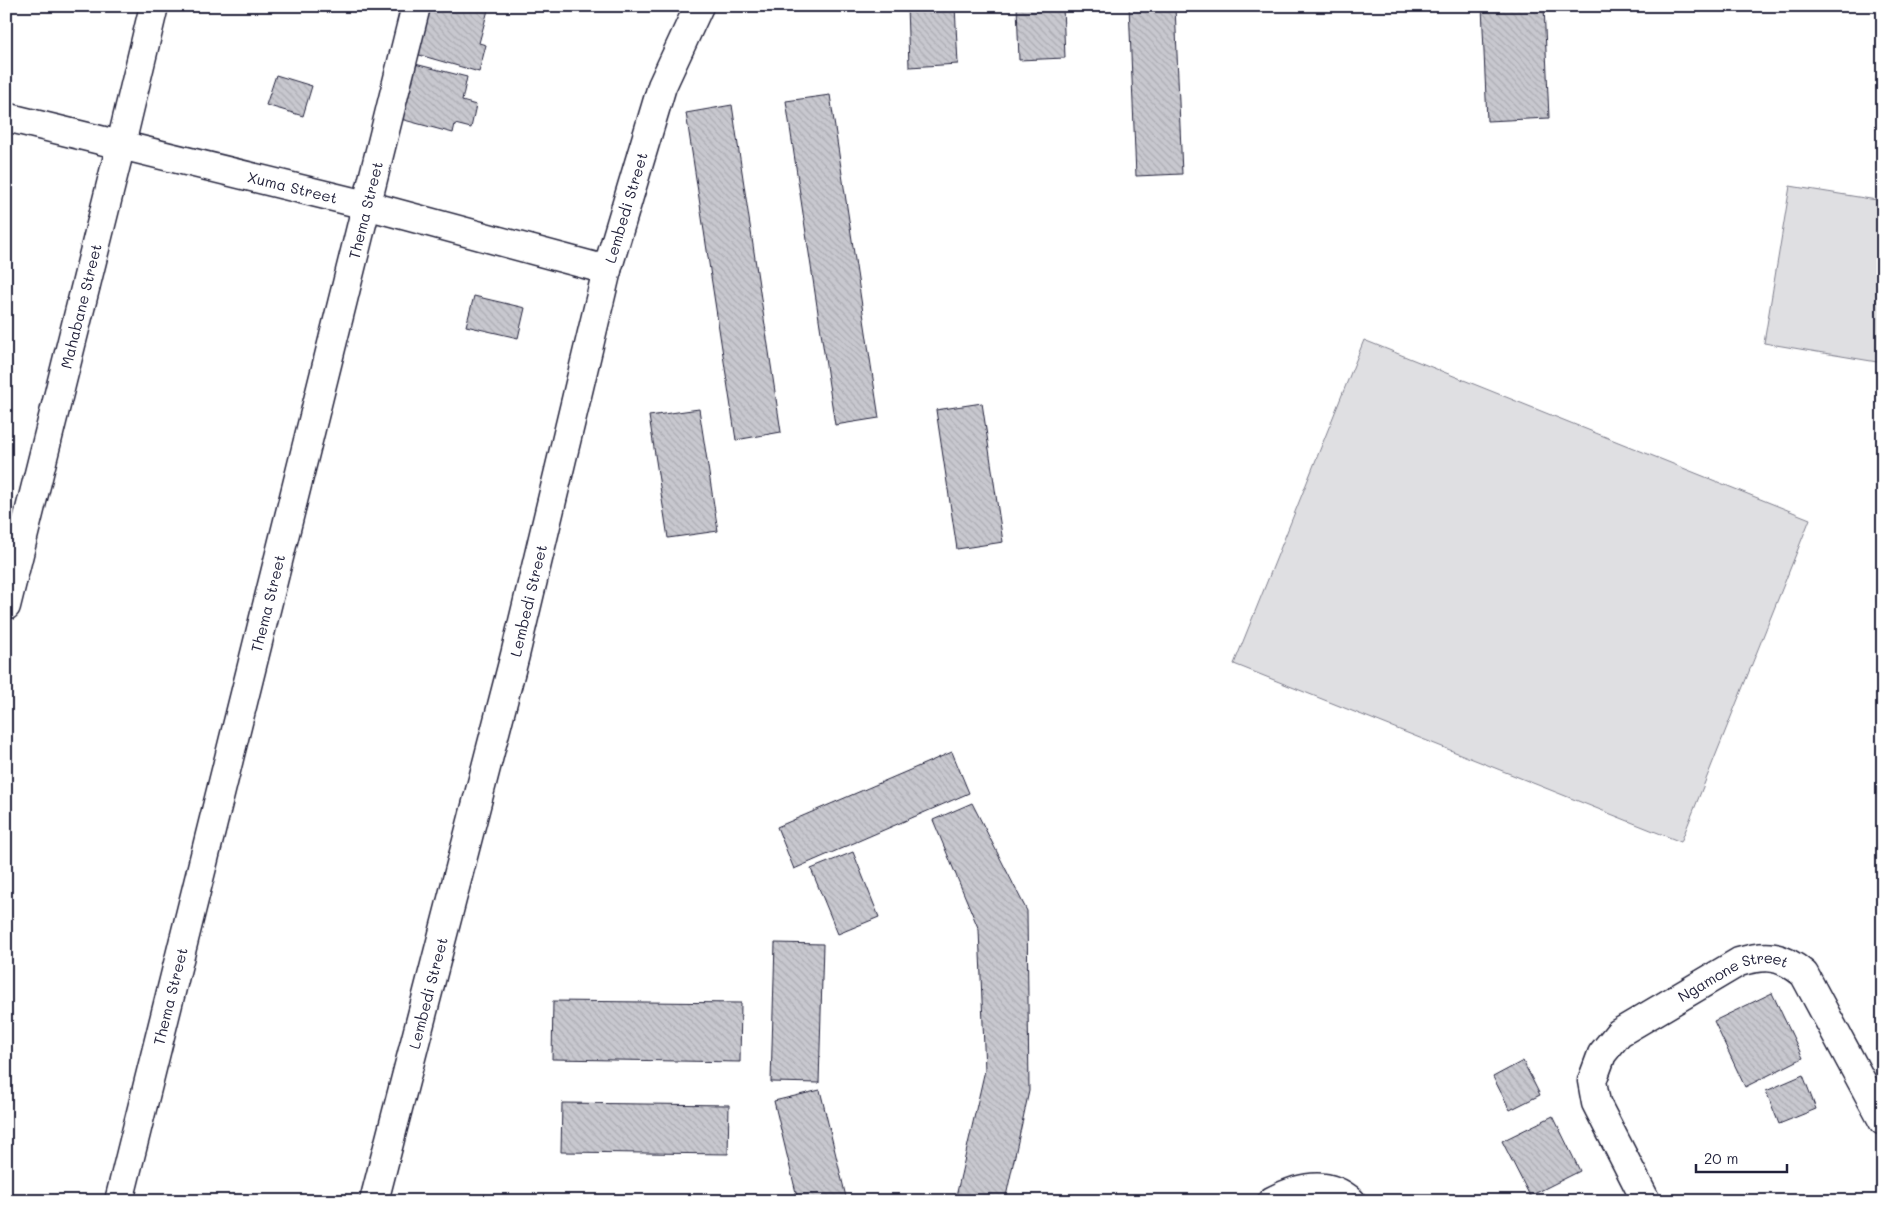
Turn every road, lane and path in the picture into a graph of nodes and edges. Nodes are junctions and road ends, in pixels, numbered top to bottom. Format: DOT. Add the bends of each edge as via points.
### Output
graph roads {
  1 [pos="154,6"];
  2 [pos="416,6"];
  3 [pos="699,6"];
  4 [pos="6,117"];
  5 [pos="121,144"];
  6 [pos="366,205"];
  7 [pos="607,270"];
  8 [pos="6,606"];
  9 [pos="1883,1121"];
  10 [pos="1280,1196"];
  11 [pos="120,1201"];
  12 [pos="374,1201"];
  13 [pos="1352,1201"];
  14 [pos="1646,1201"];
  1 -- 5 [label="street, Mahabane Street"];
  2 -- 6 [label="street, Thema Street"];
  3 -- 7 [label="street, Lembedi Street" via="662,86"];
  4 -- 5 [label="street, Xuma Street"];
  5 -- 6 [label="street, Xuma Street"];
  5 -- 8 [label="street, Mahabane Street"];
  6 -- 7 [label="street, Xuma Street"];
  6 -- 11 [label="street, Thema Street"];
  7 -- 12 [label="street, Lembedi Street" via="515,655"];
  9 -- 14 [label="street, Ngamone Street" via="1804,974 1790,962 1775,958 1739,962 1619,1033 1602,1054 1592,1081 1596,1103"];
  10 -- 13 [label="street" via="1316,1186 1342,1193"];
}
